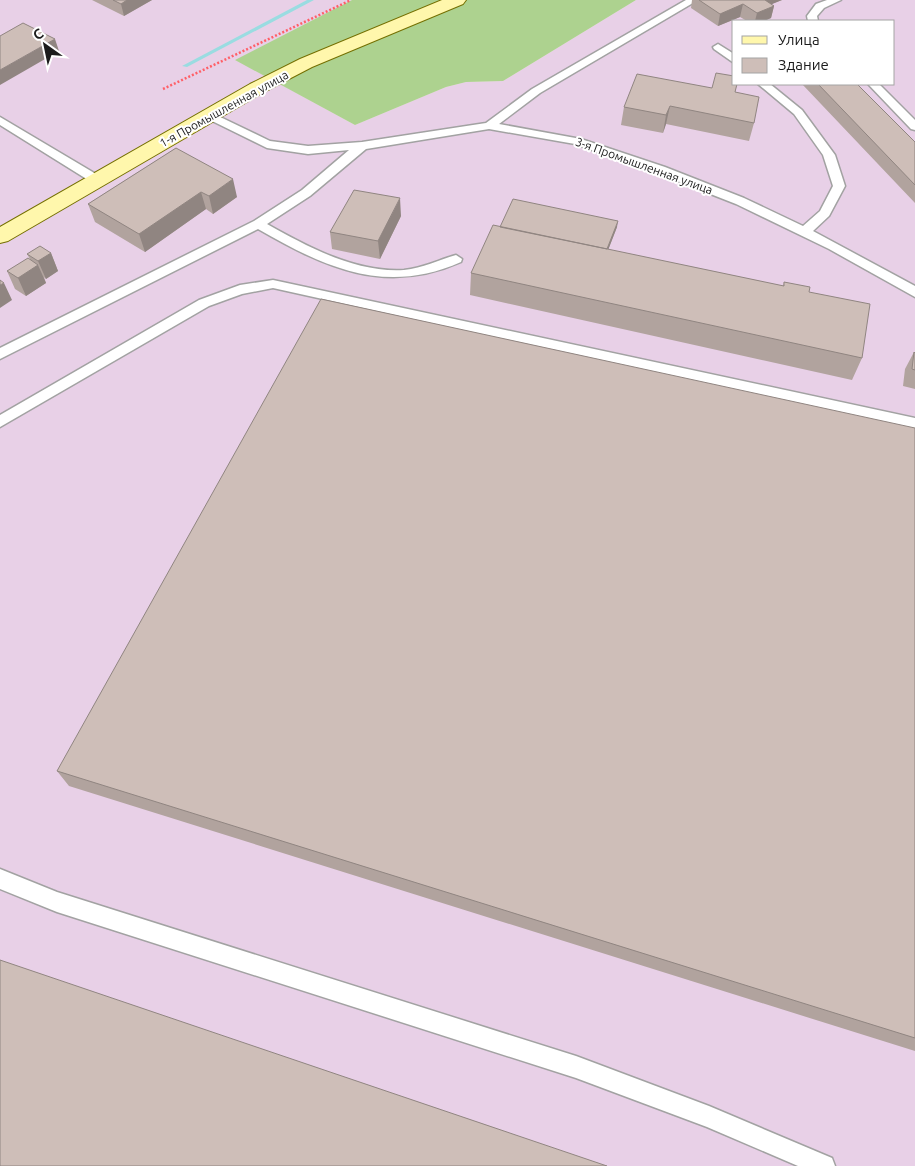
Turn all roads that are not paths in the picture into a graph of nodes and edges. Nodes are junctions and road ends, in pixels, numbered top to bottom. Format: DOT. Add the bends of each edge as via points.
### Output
graph roads {
  1 [pos="457,0"];
  2 [pos="693,0"];
  3 [pos="836,0"];
  4 [pos="813,20"];
  5 [pos="718,47"];
  6 [pos="732,58"];
  7 [pos="765,85"];
  8 [pos="874,85"];
  9 [pos="210,116"];
  10 [pos="0,120"];
  11 [pos="489,126"];
  12 [pos="915,127"];
  13 [pos="362,146"];
  14 [pos="97,180"];
  15 [pos="258,224"];
  16 [pos="804,232"];
  17 [pos="0,236"];
  18 [pos="456,259"];
  19 [pos="915,278"];
  20 [pos="900,282"];
  21 [pos="915,292"];
  22 [pos="0,354"];
  23 [pos="0,422"];
  24 [pos="915,424"];
  25 [pos="0,879"];
  26 [pos="824,1166"];
  1 -- 9 [label="main road, 1-я Промышленная улица" via="306,63"];
  2 -- 11 [label="lane" via="536,91"];
  3 -- 4 [label="lane" via="820,6 812,16"];
  5 -- 6 [label="lane"];
  7 -- 16 [label="lane" via="798,112 829,155 839,186 825,213"];
  8 -- 12 [label="lane"];
  9 -- 13 [label="lane, 3-я Промышленная улица" via="267,144 308,150"];
  9 -- 14 [label="main road, 1-я Промышленная улица"];
  10 -- 14 [label="lane"];
  11 -- 13 [label="lane, 3-я Промышленная улица"];
  11 -- 16 [label="lane, 3-я Промышленная улица" via="586,144 661,170"];
  13 -- 15 [label="lane" via="306,193"];
  14 -- 17 [label="main road, 1-я Промышленная улица"];
  15 -- 18 [label="lane" via="297,246 370,270 402,274 434,268"];
  15 -- 22 [label="lane"];
  16 -- 20 [label="lane, 3-я Промышленная улица"];
  19 -- 20 [label="lane"];
  20 -- 21 [label="lane, 3-я Промышленная улица"];
  23 -- 24 [label="lane" via="204,303 240,290 273,284"];
  25 -- 26 [label="lane" via="57,902 576,1066"];
}
